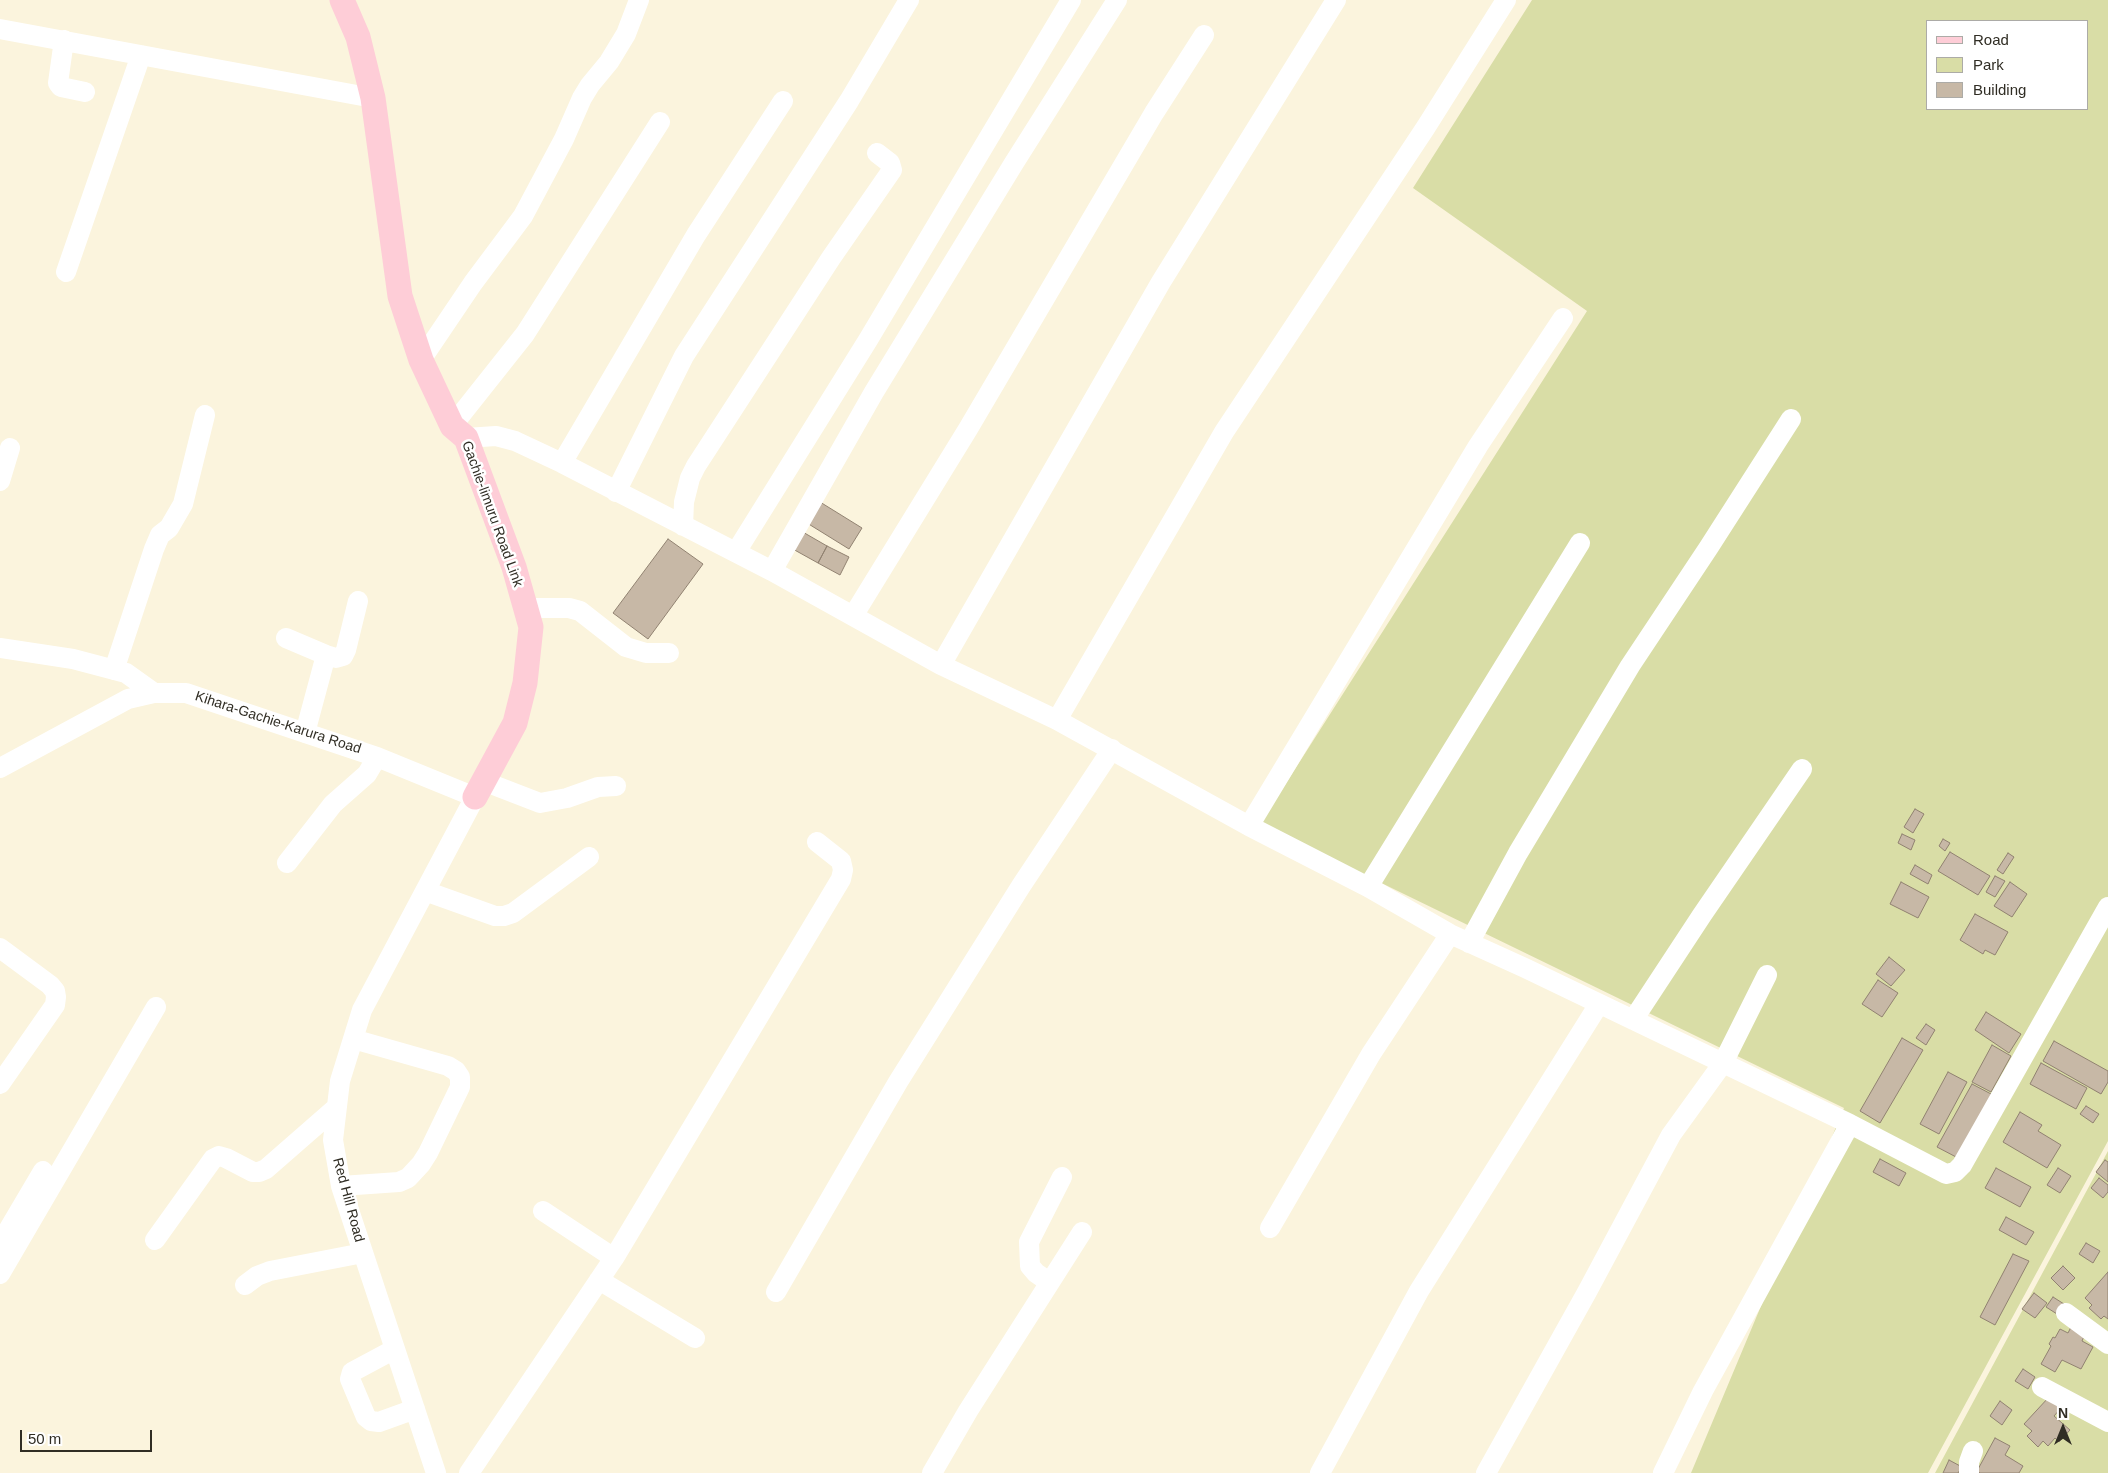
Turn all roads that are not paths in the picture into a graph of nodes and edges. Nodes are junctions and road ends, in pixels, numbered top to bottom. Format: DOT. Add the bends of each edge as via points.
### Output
graph roads {
  1 [pos="342,0"];
  2 [pos="639,0"];
  3 [pos="909,0"];
  4 [pos="1071,0"];
  5 [pos="1117,0"];
  6 [pos="1336,0"];
  7 [pos="1506,0"];
  8 [pos="0,29"];
  9 [pos="1204,35"];
  10 [pos="64,40"];
  11 [pos="141,55"];
  12 [pos="85,92"];
  13 [pos="373,98"];
  14 [pos="783,101"];
  15 [pos="660,122"];
  16 [pos="877,154"];
  17 [pos="66,272"];
  18 [pos="1563,318"];
  19 [pos="421,360"];
  20 [pos="205,415"];
  21 [pos="1791,419"];
  22 [pos="459,432"];
  23 [pos="10,448"];
  24 [pos="562,463"];
  25 [pos="0,480"];
  26 [pos="616,492"];
  27 [pos="683,526"];
  28 [pos="1580,543"];
  29 [pos="736,552"];
  30 [pos="772,571"];
  31 [pos="358,601"];
  32 [pos="526,608"];
  33 [pos="853,616"];
  34 [pos="286,638"];
  35 [pos="0,648"];
  36 [pos="669,653"];
  37 [pos="326,655"];
  38 [pos="941,665"];
  39 [pos="114,670"];
  40 [pos="154,692"];
  41 [pos="1057,720"];
  42 [pos="305,733"];
  43 [pos="1112,749"];
  44 [pos="377,757"];
  45 [pos="0,768"];
  46 [pos="1802,769"];
  47 [pos="616,786"];
  48 [pos="479,789"];
  49 [pos="1249,826"];
  50 [pos="817,842"];
  51 [pos="589,857"];
  52 [pos="287,863"];
  53 [pos="1368,887"];
  54 [pos="425,890"];
  55 [pos="2108,907"];
  56 [pos="1450,934"];
  57 [pos="1469,943"];
  58 [pos="0,948"];
  59 [pos="1767,975"];
  60 [pos="1599,1004"];
  61 [pos="156,1007"];
  62 [pos="1633,1020"];
  63 [pos="352,1039"];
  64 [pos="1723,1063"];
  65 [pos="0,1084"];
  66 [pos="337,1107"];
  67 [pos="1850,1124"];
  68 [pos="43,1171"];
  69 [pos="1062,1177"];
  70 [pos="341,1186"];
  71 [pos="543,1211"];
  72 [pos="1270,1228"];
  73 [pos="1082,1232"];
  74 [pos="155,1240"];
  75 [pos="0,1244"];
  76 [pos="362,1253"];
  77 [pos="614,1258"];
  78 [pos="0,1274"];
  79 [pos="599,1280"];
  80 [pos="1049,1282"];
  81 [pos="245,1285"];
  82 [pos="776,1292"];
  83 [pos="2066,1313"];
  84 [pos="695,1338"];
  85 [pos="2108,1344"];
  86 [pos="395,1349"];
  87 [pos="2042,1387"];
  88 [pos="415,1409"];
  89 [pos="2108,1422"];
  90 [pos="1973,1451"];
  91 [pos="436,1473"];
  92 [pos="469,1473"];
  93 [pos="932,1473"];
  94 [pos="1320,1473"];
  95 [pos="1486,1473"];
  96 [pos="1663,1473"];
  97 [pos="1969,1473"];
  1 -- 13 [label="main road, Gachie-limuru Road Link" via="358,37"];
  2 -- 19 [label="street" via="626,34 582,98 523,216"];
  3 -- 26 [label="street" via="849,101 684,356"];
  4 -- 29 [label="street" via="868,340"];
  5 -- 30 [label="street" via="874,392"];
  6 -- 38 [label="street" via="1161,282"];
  7 -- 41 [label="street" via="1224,432"];
  8 -- 10 [label="street"];
  9 -- 33 [label="street"];
  10 -- 11 [label="street"];
  10 -- 12 [label="street" via="58,83 61,87"];
  11 -- 13 [label="street"];
  11 -- 17 [label="street"];
  13 -- 19 [label="main road, Gachie-limuru Road Link" via="400,296"];
  14 -- 24 [label="street" via="696,235"];
  15 -- 22 [label="street"];
  16 -- 27 [label="street" via="890,163 892,170 696,466 684,502"];
  18 -- 49 [label="street" via="1478,446"];
  19 -- 22 [label="main road, Gachie-limuru Road Link"];
  20 -- 39 [label="street" via="183,504 154,549"];
  21 -- 57 [label="street" via="1630,666 1518,853"];
  22 -- 24 [label="street" via="496,436"];
  22 -- 32 [label="main road, Gachie-limuru Road Link" via="514,567"];
  23 -- 25 [label="street"];
  24 -- 26 [label="street"];
  26 -- 27 [label="street"];
  27 -- 29 [label="street"];
  28 -- 53 [label="street"];
  29 -- 30 [label="street"];
  30 -- 33 [label="street"];
  31 -- 37 [label="street" via="343,656"];
  32 -- 36 [label="street" via="580,611 626,646 646,653"];
  32 -- 48 [label="main road, Gachie-limuru Road Link" via="531,627 525,683 515,723"];
  33 -- 38 [label="street"];
  34 -- 37 [label="street"];
  35 -- 39 [label="street" via="73,658"];
  37 -- 42 [label="street"];
  38 -- 41 [label="street"];
  39 -- 40 [label="street" via="126,673"];
  40 -- 42 [label="street, Kihara-Gachie-Karura Road" via="186,693"];
  40 -- 45 [label="street, Kihara-Gachie-Karura Road" via="128,699"];
  41 -- 43 [label="street"];
  42 -- 44 [label="street, Kihara-Gachie-Karura Road"];
  43 -- 49 [label="street"];
  43 -- 82 [label="street" via="898,1082"];
  44 -- 48 [label="street, Kihara-Gachie-Karura Road"];
  44 -- 52 [label="street" via="367,774 333,804"];
  46 -- 62 [label="street"];
  47 -- 48 [label="street, Kihara-Gachie-Karura Road" via="598,787 540,803"];
  48 -- 54 [label="street, Red Hill Road"];
  49 -- 53 [label="street"];
  50 -- 77 [label="street" via="840,861 844,870 841,879"];
  51 -- 54 [label="street" via="513,913 504,916 495,916"];
  53 -- 56 [label="street"];
  54 -- 63 [label="street, Red Hill Road" via="362,1010"];
  55 -- 67 [label="street" via="1962,1165 1954,1172 1946,1174"];
  56 -- 57 [label="street"];
  56 -- 72 [label="street" via="1371,1054"];
  57 -- 60 [label="street"];
  58 -- 65 [label="street" via="50,986 56,997 55,1005"];
  59 -- 64 [label="street"];
  60 -- 62 [label="street"];
  60 -- 94 [label="street" via="1419,1291"];
  61 -- 78 [label="street"];
  62 -- 64 [label="street"];
  63 -- 66 [label="street, Red Hill Road" via="340,1081"];
  63 -- 70 [label="street" via="448,1066 456,1071 460,1087 428,1153 408,1178 399,1182"];
  64 -- 67 [label="street"];
  64 -- 95 [label="street" via="1671,1135"];
  66 -- 70 [label="street, Red Hill Road" via="333,1140"];
  66 -- 74 [label="street" via="266,1170 252,1172 219,1156 213,1160"];
  67 -- 96 [label="street" via="1703,1391"];
  68 -- 75 [label="street"];
  69 -- 80 [label="street" via="1029,1242 1030,1266"];
  70 -- 76 [label="street, Red Hill Road"];
  71 -- 77 [label="street"];
  73 -- 80 [label="street"];
  76 -- 81 [label="street" via="270,1271"];
  76 -- 86 [label="street, Red Hill Road"];
  77 -- 79 [label="street"];
  79 -- 84 [label="street"];
  79 -- 92 [label="street"];
  80 -- 93 [label="street"];
  83 -- 85 [label="street"];
  86 -- 88 [label="street, Red Hill Road"];
  86 -- 88 [label="street" via="352,1372 350,1379 366,1417 371,1421 379,1422"];
  87 -- 89 [label="street"];
  88 -- 91 [label="street, Red Hill Road"];
  90 -- 97 [label="street"];
}
